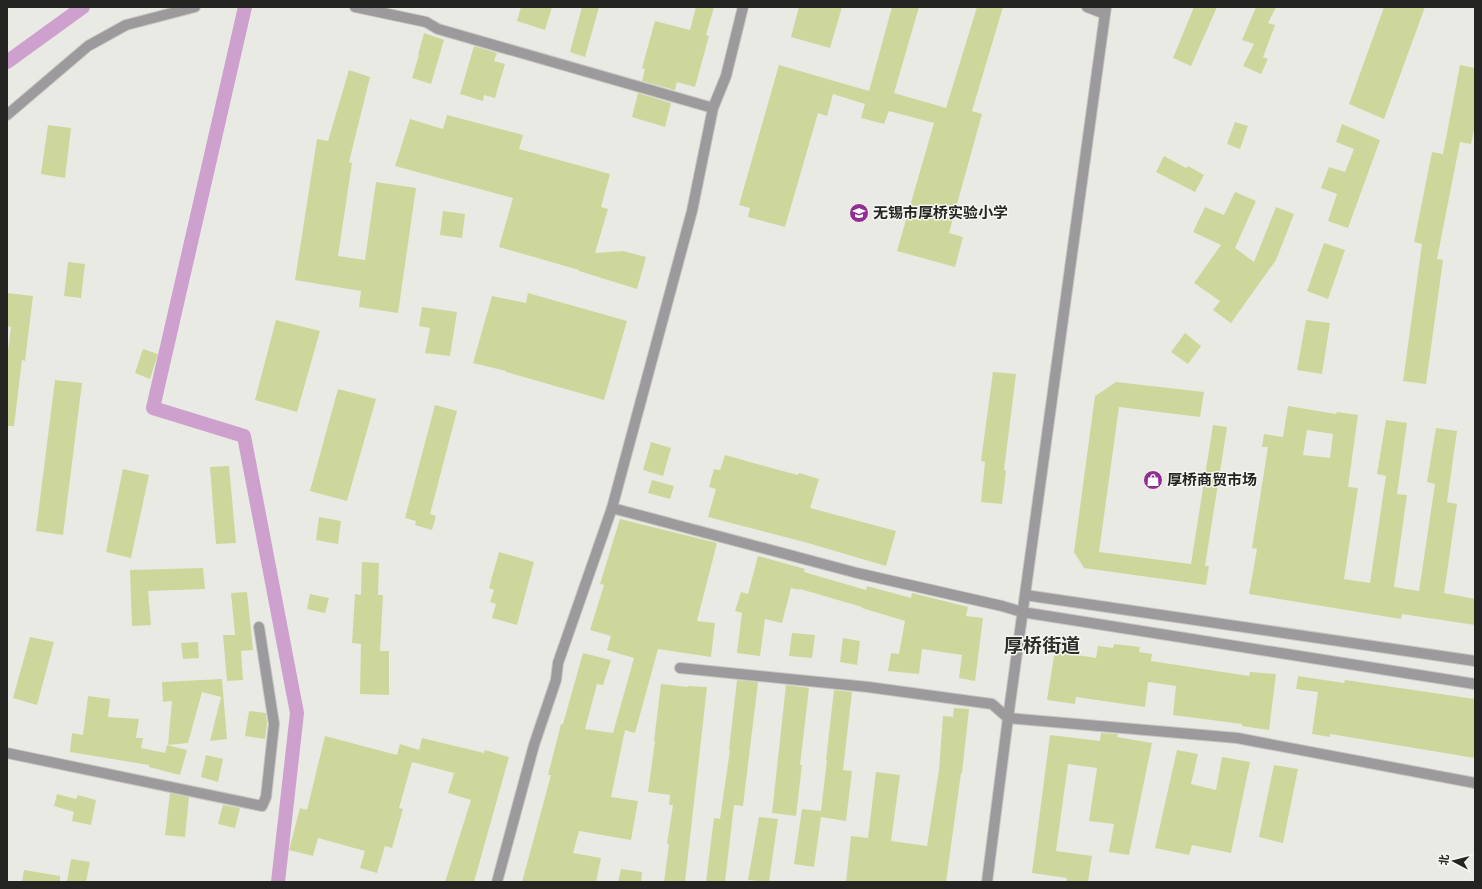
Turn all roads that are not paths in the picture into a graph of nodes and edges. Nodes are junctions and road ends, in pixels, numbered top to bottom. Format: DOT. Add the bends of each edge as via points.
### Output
graph roads {
  1 [pos="194,7"];
  2 [pos="355,7"];
  3 [pos="743,7"];
  4 [pos="1087,7"];
  5 [pos="1105,10"];
  6 [pos="712,108"];
  7 [pos="7,115"];
  8 [pos="612,508"];
  9 [pos="1025,595"];
  10 [pos="1022,612"];
  11 [pos="259,627"];
  12 [pos="1475,661"];
  13 [pos="680,668"];
  14 [pos="1475,684"];
  15 [pos="1008,718"];
  16 [pos="7,753"];
  17 [pos="1475,783"];
  18 [pos="497,882"];
  19 [pos="987,882"];
  1 -- 7 [label="street" via="126,25 88,46"];
  2 -- 6 [label="street" via="426,22 438,29"];
  3 -- 6 [label="street" via="726,76"];
  4 -- 5 [label="street"];
  5 -- 9 [label="street"];
  6 -- 8 [label="street" via="692,211"];
  8 -- 10 [label="street" via="857,573"];
  8 -- 18 [label="street" via="558,663 556,680 534,745"];
  9 -- 10 [label="street"];
  9 -- 12 [label="street"];
  10 -- 14 [label="street"];
  10 -- 15 [label="street"];
  11 -- 16 [label="street" via="274,724 266,796 262,806"];
  13 -- 15 [label="street" via="868,687 992,704"];
  15 -- 17 [label="street" via="1237,738"];
  15 -- 19 [label="street"];
}
